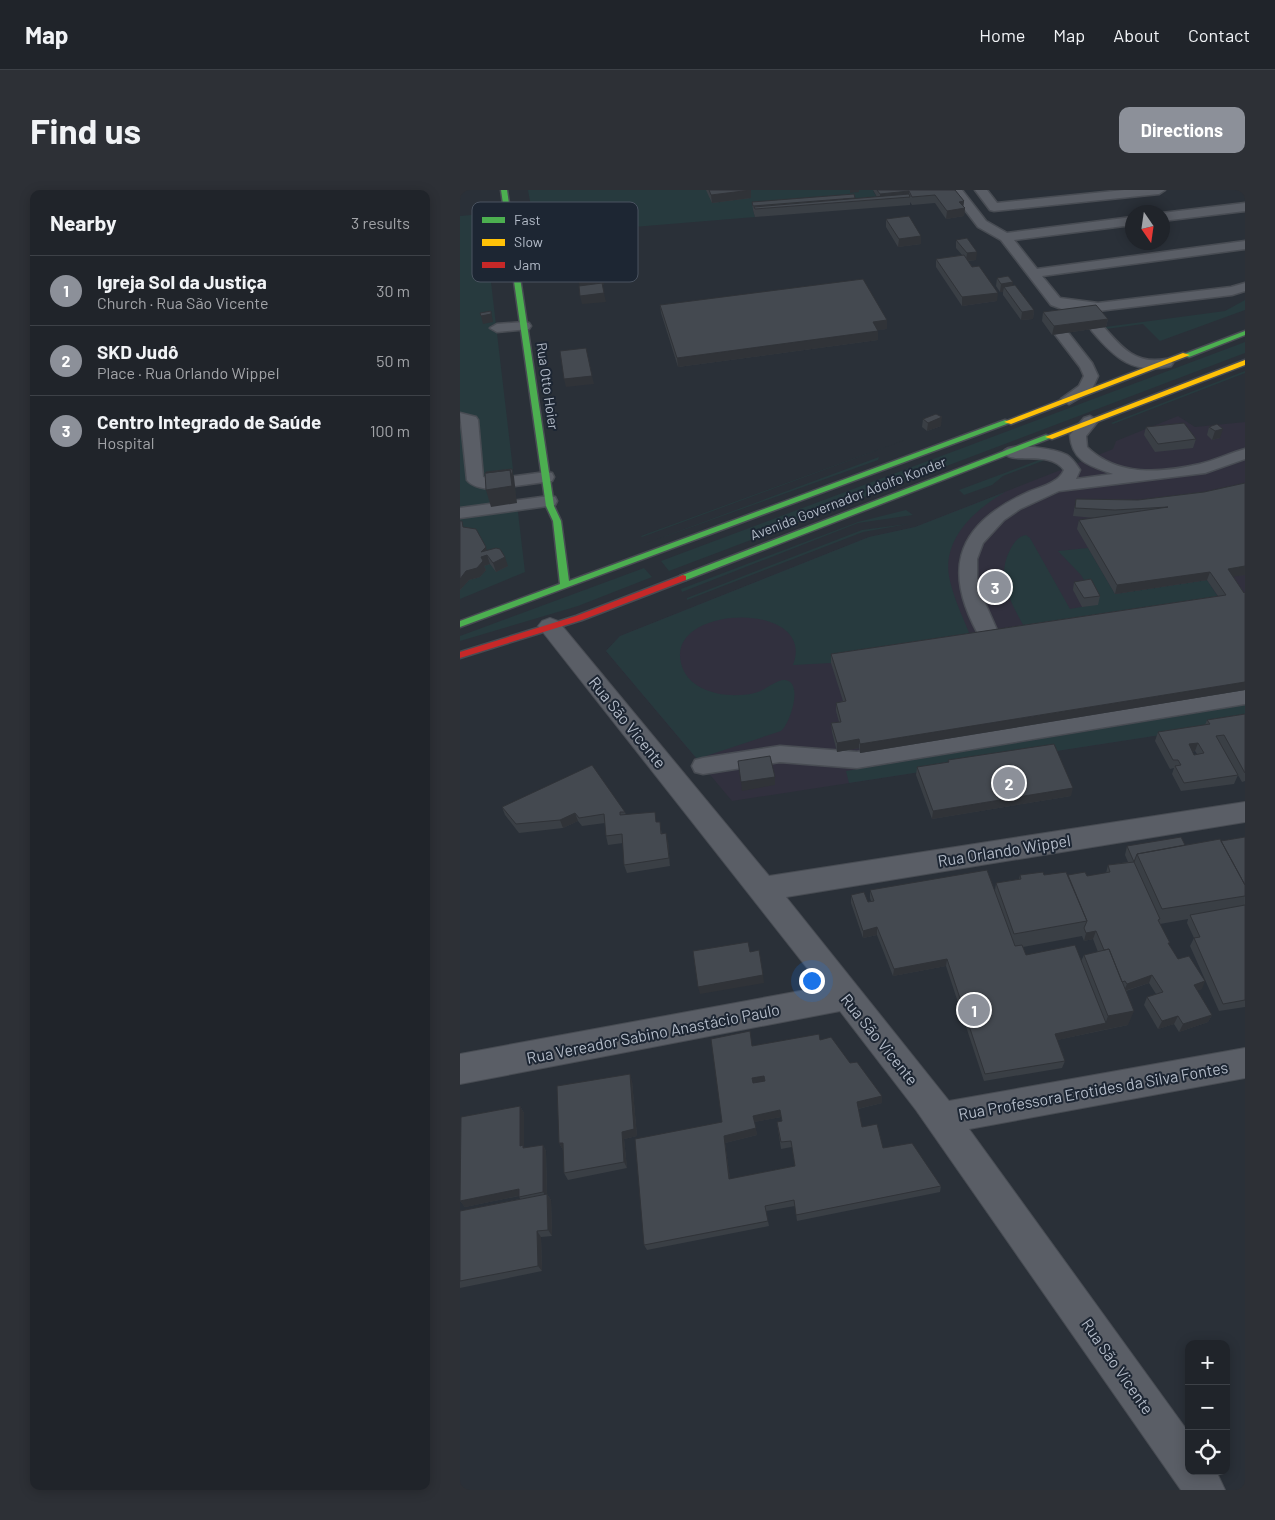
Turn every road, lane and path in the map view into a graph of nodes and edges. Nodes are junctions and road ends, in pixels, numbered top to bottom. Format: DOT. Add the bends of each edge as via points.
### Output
graph roads {
  1 [pos="956,190"];
  2 [pos="981,190"];
  3 [pos="1159,190"];
  4 [pos="1137,191"];
  5 [pos="1245,207"];
  6 [pos="1170,216"];
  7 [pos="1125,222"];
  8 [pos="1005,237"];
  9 [pos="1245,245"];
  10 [pos="1033,272"];
  11 [pos="518,282"];
  12 [pos="1245,287"];
  13 [pos="1056,302"];
  14 [pos="1086,315"];
  15 [pos="1050,320"];
  16 [pos="524,326"];
  17 [pos="497,328"];
  18 [pos="1097,328"];
  19 [pos="1062,334"];
  20 [pos="1245,334"];
  21 [pos="1245,362"];
  22 [pos="1166,363"];
  23 [pos="1069,399"];
  24 [pos="460,418"];
  25 [pos="1090,422"];
  26 [pos="1011,452"];
  27 [pos="1245,454"];
  28 [pos="546,477"];
  29 [pos="1138,477"];
  30 [pos="515,481"];
  31 [pos="489,484"];
  32 [pos="1056,486"];
  33 [pos="549,501"];
  34 [pos="460,513"];
  35 [pos="566,585"];
  36 [pos="460,624"];
  37 [pos="550,626"];
  38 [pos="991,639"];
  39 [pos="460,655"];
  40 [pos="1245,697"];
  41 [pos="703,766"];
  42 [pos="1245,812"];
  43 [pos="763,889"];
  44 [pos="846,996"];
  45 [pos="1245,1063"];
  46 [pos="460,1069"];
  47 [pos="942,1118"];
  48 [pos="1185,1461"];
  49 [pos="1195,1475"];
  50 [pos="1205,1490"];
  1 -- 8 [label="lane" via="982,224"];
  2 -- 4 [label="lane" via="994,207"];
  3 -- 4 [label="lane"];
  5 -- 6 [label="lane"];
  7 -- 8 [label="lane"];
  8 -- 10 [label="lane"];
  9 -- 10 [label="lane"];
  10 -- 13 [label="lane"];
  11 -- 16 [label="main road, Rua Otto Hoier"];
  12 -- 13 [label="lane" via="1098,307"];
  13 -- 14 [label="lane"];
  13 -- 15 [label="lane"];
  16 -- 17 [label="lane"];
  16 -- 28 [label="main road, Rua Otto Hoier"];
  18 -- 22 [label="lane" via="1127,359 1145,364"];
  19 -- 23 [label="lane" via="1092,376 1086,388"];
  20 -- 22 [label="main road, Avenida Governador Adolfo Konder"];
  21 -- 25 [label="main road, Avenida Governador Adolfo Konder"];
  22 -- 23 [label="main road, Avenida Governador Adolfo Konder"];
  23 -- 35 [label="main road, Avenida Governador Adolfo Konder"];
  24 -- 31 [label="lane" via="470,420 475,480"];
  25 -- 26 [label="main road, Avenida Governador Adolfo Konder"];
  25 -- 29 [label="lane" via="1078,435 1077,441 1084,455 1101,466"];
  26 -- 32 [label="lane" via="1035,453 1067,461 1071,475"];
  26 -- 37 [label="main road, Avenida Governador Adolfo Konder" via="579,618"];
  27 -- 29 [label="lane" via="1205,468"];
  28 -- 30 [label="lane"];
  28 -- 33 [label="main road, Rua Otto Hoier"];
  29 -- 32 [label="lane"];
  32 -- 38 [label="lane" via="1005,509 983,529 973,548 968,562 968,577"];
  33 -- 34 [label="lane"];
  33 -- 35 [label="main road, Rua Otto Hoier" via="557,521"];
  35 -- 36 [label="main road, Avenida Governador Adolfo Konder"];
  37 -- 39 [label="main road, Avenida Governador Adolfo Konder"];
  37 -- 43 [label="street, Rua São Vicente"];
  40 -- 41 [label="lane" via="1031,728 857,760 780,754"];
  42 -- 43 [label="street, Rua Orlando Wippel"];
  43 -- 44 [label="street, Rua São Vicente"];
  44 -- 46 [label="street, Rua Vereador Sabino Anastácio Paulo"];
  44 -- 47 [label="street, Rua São Vicente"];
  45 -- 47 [label="street, Rua Professora Erotides da Silva Fontes"];
  47 -- 48 [label="street, Rua São Vicente"];
  49 -- 50 [label="street"];
}
